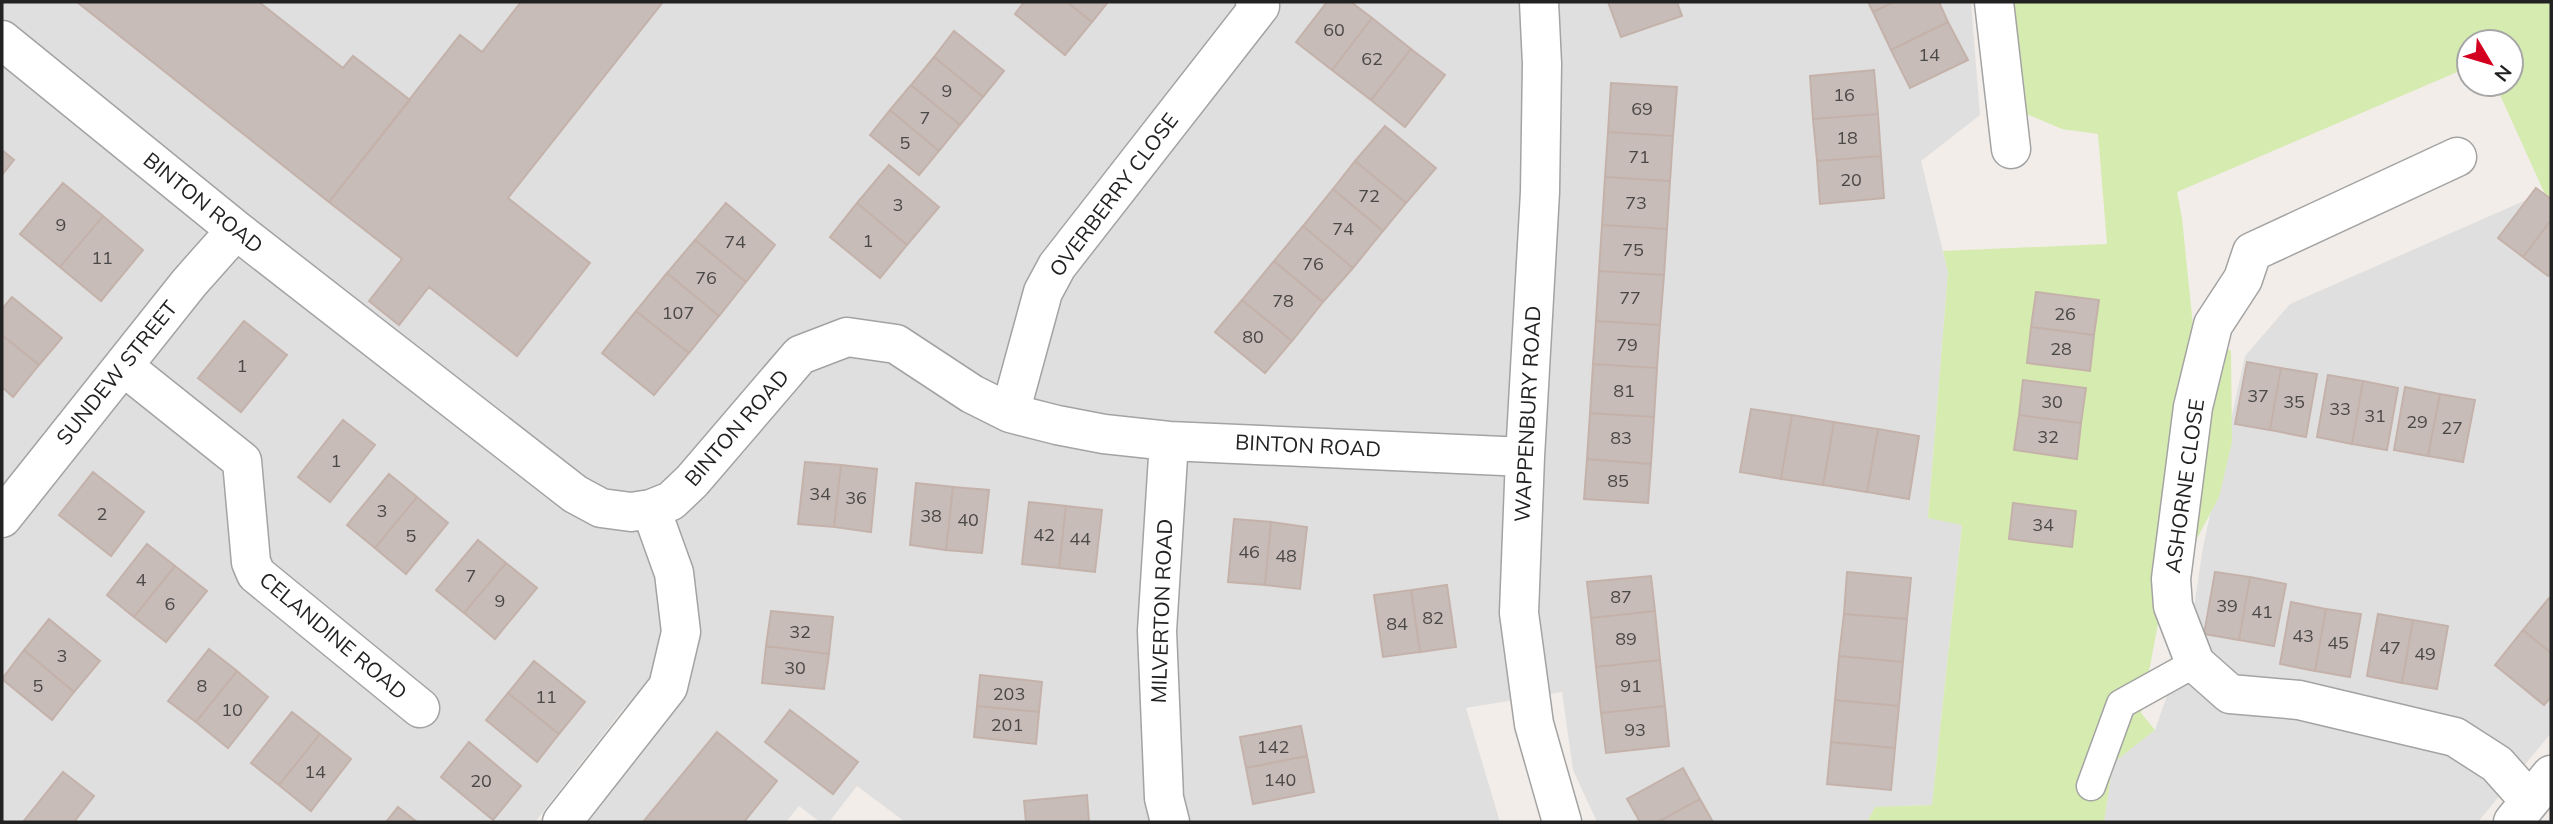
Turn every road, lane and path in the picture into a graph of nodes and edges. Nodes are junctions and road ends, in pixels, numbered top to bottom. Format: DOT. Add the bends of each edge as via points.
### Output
graph roads {
  1 [pos="1255,2"];
  2 [pos="1539,2"];
  3 [pos="1994,2"];
  4 [pos="2,40"];
  5 [pos="2011,149"];
  6 [pos="2457,157"];
  7 [pos="236,230"];
  8 [pos="123,366"];
  9 [pos="1010,413"];
  10 [pos="1169,441"];
  11 [pos="1525,457"];
  12 [pos="651,509"];
  13 [pos="2,518"];
  14 [pos="2195,663"];
  15 [pos="420,708"];
  16 [pos="2091,786"];
  17 [pos="2532,800"];
  18 [pos="562,822"];
  19 [pos="1170,822"];
  20 [pos="1562,822"];
  1 -- 9 [label="street, OVERBERRY CLOSE" via="1260,6 1057,266 1040,303"];
  2 -- 11 [label="street, WAPPENBURY ROAD" via="1540,192"];
  3 -- 5 [label="street"];
  4 -- 7 [label="street, BINTON ROAD"];
  6 -- 14 [label="street, ASHORNE CLOSE" via="2252,252 2243,279 2213,325 2193,407 2171,579 2173,606"];
  7 -- 8 [label="street, SUNDEW STREET"];
  7 -- 12 [label="street, BINTON ROAD" via="575,494 601,508"];
  8 -- 13 [label="street, SUNDEW STREET"];
  8 -- 15 [label="street, CELANDINE ROAD" via="242,461 256,574"];
  9 -- 10 [label="street, BINTON ROAD" via="1104,434"];
  9 -- 12 [label="street, BINTON ROAD" via="896,344 848,337 800,355 692,481 671,500"];
  10 -- 11 [label="street, BINTON ROAD"];
  10 -- 19 [label="street, MILVERTON ROAD" via="1157,631 1164,798"];
  11 -- 20 [label="street, WAPPENBURY ROAD" via="1519,613 1534,724"];
  12 -- 18 [label="street" via="674,573 681,632 668,687"];
  14 -- 16 [label="lane" via="2121,704"];
  14 -- 17 [label="street, ASHORNE CLOSE" via="2230,694 2299,701 2455,737 2497,764"];
}
